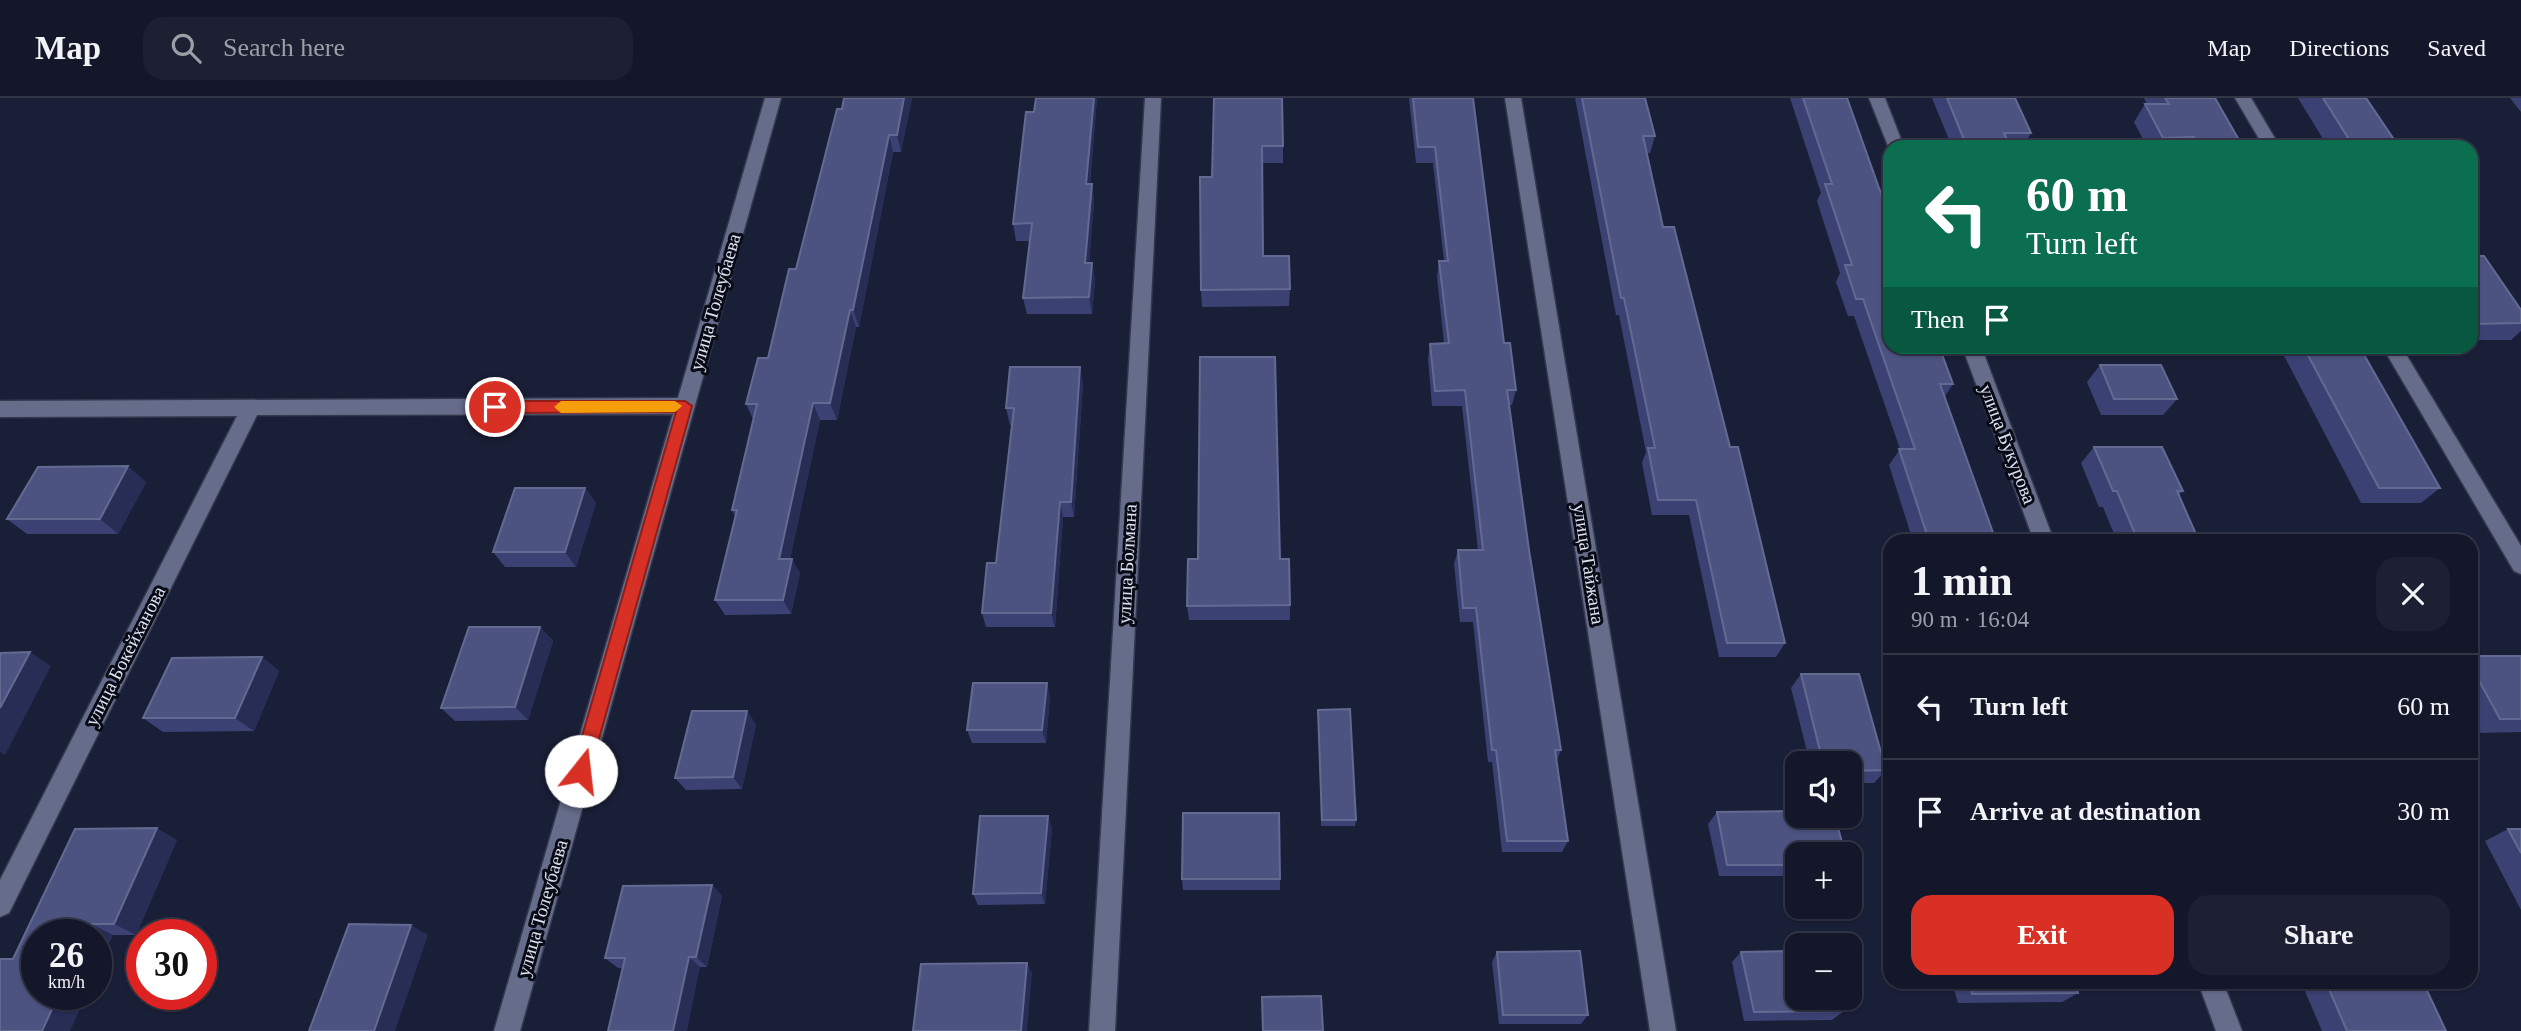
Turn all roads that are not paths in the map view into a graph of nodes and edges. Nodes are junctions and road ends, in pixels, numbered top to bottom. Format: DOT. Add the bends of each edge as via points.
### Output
graph roads {
  1 [pos="773,98"];
  2 [pos="1153,98"];
  3 [pos="1513,98"];
  4 [pos="1877,98"];
  5 [pos="2243,98"];
  6 [pos="1893,140"];
  7 [pos="2268,140"];
  8 [pos="1974,354"];
  9 [pos="2396,354"];
  10 [pos="685,406"];
  11 [pos="251,408"];
  12 [pos="0,409"];
  13 [pos="2041,534"];
  14 [pos="2521,565"];
  15 [pos="0,905"];
  16 [pos="2214,989"];
  17 [pos="507,1031"];
  18 [pos="1102,1031"];
  19 [pos="1663,1031"];
  20 [pos="2229,1031"];
  1 -- 10 [label="street, улица Толеубаева"];
  2 -- 18 [label="street, улица Болмана"];
  3 -- 19 [label="street, улица Тайжана"];
  4 -- 6 [label="street"];
  5 -- 7 [label="street"];
  8 -- 13 [label="street, улица Букурова"];
  9 -- 14 [label="street"];
  10 -- 11 [label="street"];
  10 -- 17 [label="street, улица Толеубаева"];
  11 -- 12 [label="street"];
  11 -- 15 [label="street, улица Бокейханова"];
  16 -- 20 [label="street"];
}
